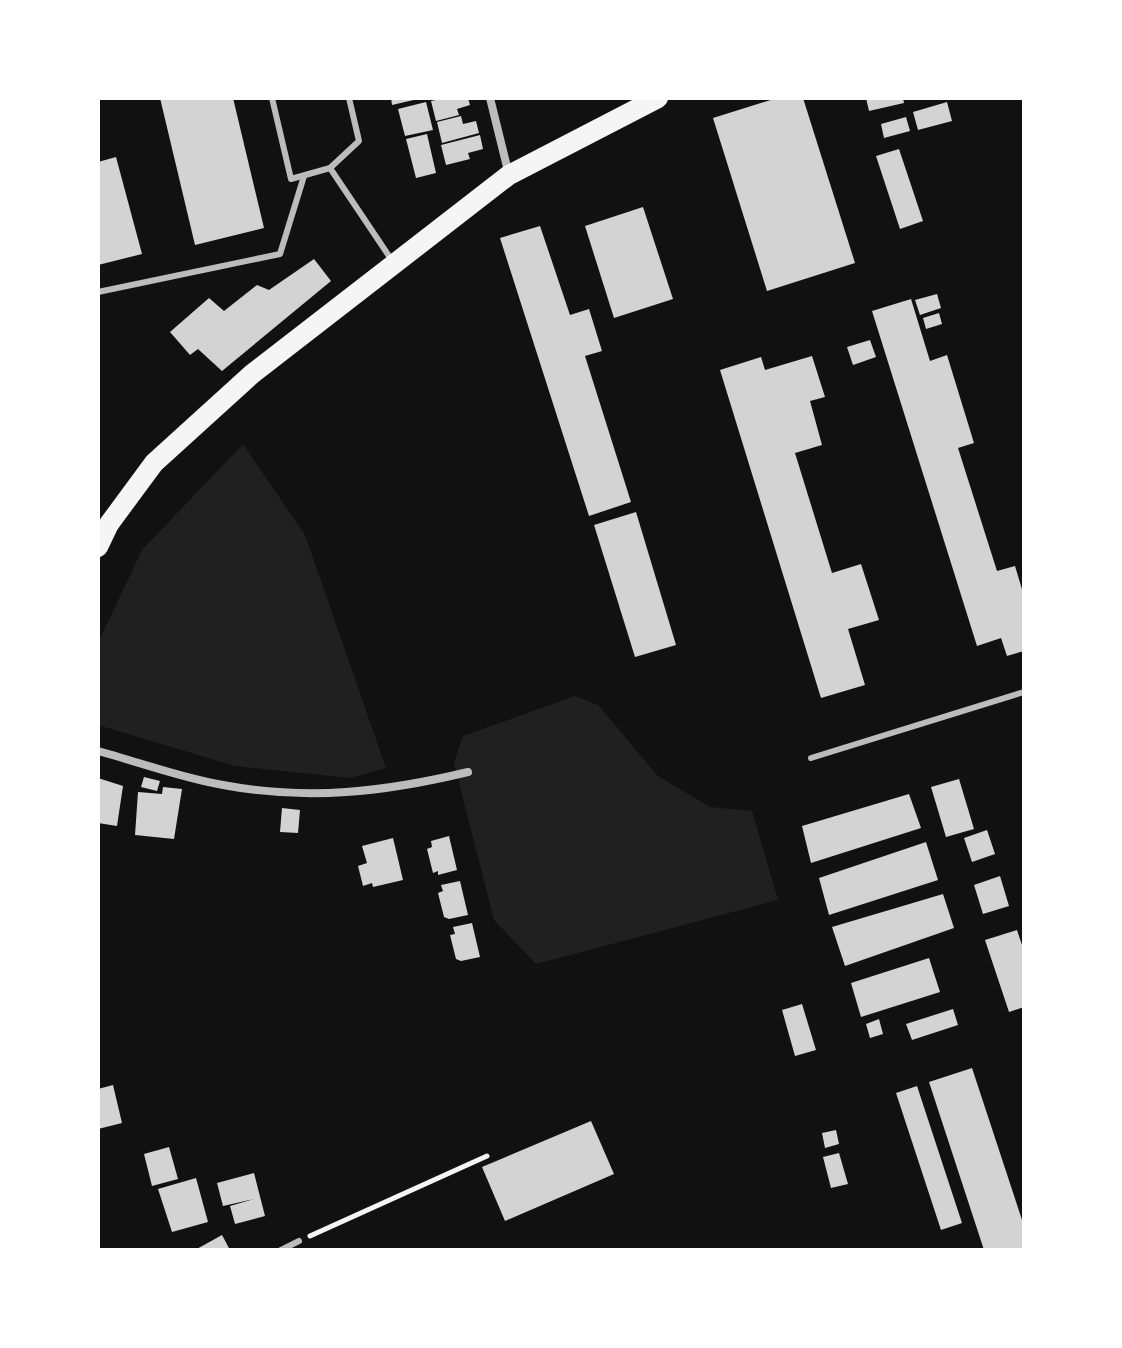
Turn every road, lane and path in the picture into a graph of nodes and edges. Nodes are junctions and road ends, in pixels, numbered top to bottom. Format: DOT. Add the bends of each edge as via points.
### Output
graph roads {
  1 [pos="272,98"];
  2 [pos="349,98"];
  3 [pos="490,98"];
  4 [pos="658,98"];
  5 [pos="330,168"];
  6 [pos="509,175"];
  7 [pos="304,176"];
  8 [pos="393,262"];
  9 [pos="98,292"];
  10 [pos="98,547"];
  11 [pos="1024,692"];
  12 [pos="98,751"];
  13 [pos="811,758"];
  14 [pos="468,772"];
  15 [pos="487,1156"];
  16 [pos="299,1241"];
  17 [pos="281,1250"];
  1 -- 7 [label="lane" via="291,179"];
  2 -- 5 [label="lane" via="359,141"];
  3 -- 6 [label="street"];
  4 -- 6 [label="main road"];
  5 -- 7 [label="lane"];
  5 -- 8 [label="lane"];
  6 -- 8 [label="main road"];
  7 -- 9 [label="lane" via="280,254"];
  8 -- 10 [label="main road" via="252,374 154,463"];
  11 -- 13 [label="lane"];
  12 -- 14 [label="street" via="223,785 324,795 396,789"];
  15 -- 16 [label="path"];
  16 -- 17 [label="lane"];
}
